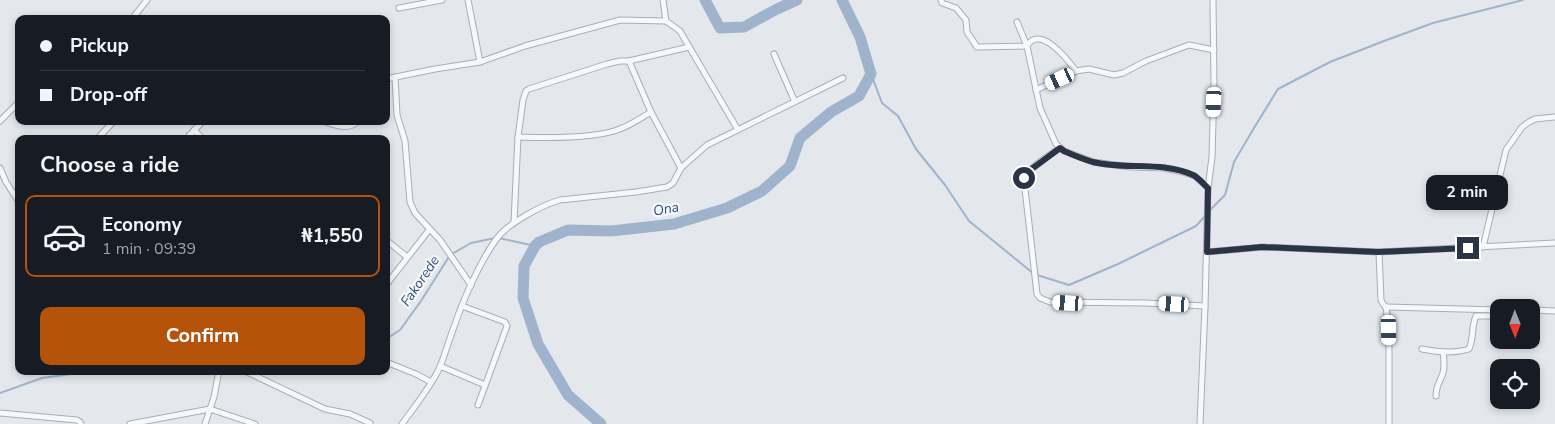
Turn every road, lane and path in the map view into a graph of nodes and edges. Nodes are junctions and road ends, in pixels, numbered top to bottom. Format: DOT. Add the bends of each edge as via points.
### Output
graph roads {
  1 [pos="147,0"];
  2 [pos="442,0"];
  3 [pos="468,0"];
  4 [pos="664,0"];
  5 [pos="941,0"];
  6 [pos="1213,0"];
  7 [pos="399,8"];
  8 [pos="135,15"];
  9 [pos="666,21"];
  10 [pos="1018,22"];
  11 [pos="1026,46"];
  12 [pos="689,48"];
  13 [pos="1214,50"];
  14 [pos="774,54"];
  15 [pos="628,61"];
  16 [pos="480,62"];
  17 [pos="1076,71"];
  18 [pos="395,77"];
  19 [pos="390,78"];
  20 [pos="843,78"];
  21 [pos="1036,90"];
  22 [pos="795,102"];
  23 [pos="15,106"];
  24 [pos="651,112"];
  25 [pos="1555,117"];
  26 [pos="0,121"];
  27 [pos="110,125"];
  28 [pos="199,125"];
  29 [pos="333,125"];
  30 [pos="352,125"];
  31 [pos="194,130"];
  32 [pos="738,130"];
  33 [pos="100,135"];
  34 [pos="190,135"];
  35 [pos="199,135"];
  36 [pos="518,137"];
  37 [pos="1060,148"];
  38 [pos="0,168"];
  39 [pos="681,168"];
  40 [pos="1208,188"];
  41 [pos="15,196"];
  42 [pos="514,222"];
  43 [pos="429,230"];
  44 [pos="390,243"];
  45 [pos="1555,244"];
  46 [pos="1483,247"];
  47 [pos="1207,252"];
  48 [pos="1378,252"];
  49 [pos="407,257"];
  50 [pos="390,280"];
  51 [pos="471,285"];
  52 [pos="462,306"];
  53 [pos="1205,306"];
  54 [pos="1386,307"];
  55 [pos="1490,310"];
  56 [pos="1540,310"];
  57 [pos="1555,311"];
  58 [pos="1490,316"];
  59 [pos="1422,349"];
  60 [pos="1443,352"];
  61 [pos="390,364"];
  62 [pos="440,366"];
  63 [pos="218,375"];
  64 [pos="253,375"];
  65 [pos="431,382"];
  66 [pos="485,385"];
  67 [pos="1436,396"];
  68 [pos="478,405"];
  69 [pos="210,409"];
  70 [pos="0,413"];
  71 [pos="370,423"];
  72 [pos="81,424"];
  73 [pos="130,424"];
  74 [pos="205,424"];
  75 [pos="255,424"];
  76 [pos="402,424"];
  77 [pos="1200,424"];
  78 [pos="1389,424"];
  1 -- 8 [label="street"];
  2 -- 7 [label="street"];
  3 -- 16 [label="street"];
  4 -- 9 [label="street"];
  5 -- 11 [label="street" via="956,8 966,20 967,32 977,47"];
  6 -- 13 [label="street"];
  9 -- 12 [label="street" via="680,31"];
  9 -- 16 [label="street" via="620,20"];
  10 -- 11 [label="street"];
  11 -- 17 [label="street" via="1033,39 1046,42 1060,51"];
  11 -- 21 [label="street"];
  12 -- 15 [label="street"];
  12 -- 32 [label="street"];
  13 -- 17 [label="street" via="1189,45 1146,61 1123,74 1089,69"];
  13 -- 40 [label="street" via="1212,157"];
  14 -- 22 [label="street"];
  15 -- 24 [label="street"];
  15 -- 36 [label="street" via="607,64 529,89 523,100"];
  16 -- 18 [label="street"];
  17 -- 21 [label="street"];
  18 -- 19 [label="street"];
  18 -- 43 [label="street" via="397,115 405,140 410,202"];
  20 -- 22 [label="street"];
  21 -- 37 [label="street" via="1049,130"];
  22 -- 32 [label="street"];
  23 -- 26 [label="street"];
  24 -- 36 [label="street" via="608,133"];
  24 -- 39 [label="street"];
  25 -- 46 [label="street" via="1529,122 1506,150"];
  27 -- 33 [label="street"];
  28 -- 31 [label="street"];
  29 -- 30 [label="street"];
  31 -- 34 [label="street"];
  31 -- 35 [label="street"];
  32 -- 39 [label="street" via="707,145"];
  36 -- 42 [label="street"];
  37 -- 40 [label="street" via="1093,162 1183,172 1195,176"];
  37 -- 53 [label="street" via="1029,171 1024,180 1035,282 1040,298 1047,302"];
  38 -- 41 [label="street"];
  39 -- 42 [label="street" via="667,187 560,200"];
  40 -- 47 [label="street"];
  42 -- 51 [label="street" via="498,237"];
  43 -- 49 [label="street"];
  43 -- 51 [label="street" via="440,240"];
  44 -- 49 [label="street"];
  45 -- 46 [label="street"];
  46 -- 48 [label="street"];
  47 -- 48 [label="street" via="1262,247"];
  47 -- 53 [label="street"];
  48 -- 54 [label="street" via="1381,300"];
  49 -- 50 [label="street"];
  51 -- 52 [label="street"];
  52 -- 62 [label="street"];
  52 -- 66 [label="street" via="505,322 507,326"];
  53 -- 77 [label="street"];
  54 -- 55 [label="street"];
  54 -- 78 [label="street"];
  56 -- 57 [label="street"];
  58 -- 60 [label="street" via="1476,316 1469,349"];
  59 -- 60 [label="street"];
  60 -- 67 [label="street" via="1444,366"];
  61 -- 65 [label="street"];
  62 -- 65 [label="street"];
  62 -- 66 [label="street"];
  63 -- 69 [label="street"];
  64 -- 71 [label="street" via="318,406"];
  65 -- 76 [label="street"];
  66 -- 68 [label="street"];
  69 -- 73 [label="street"];
  69 -- 74 [label="street"];
  69 -- 75 [label="street"];
  70 -- 72 [label="street" via="77,420"];
}
